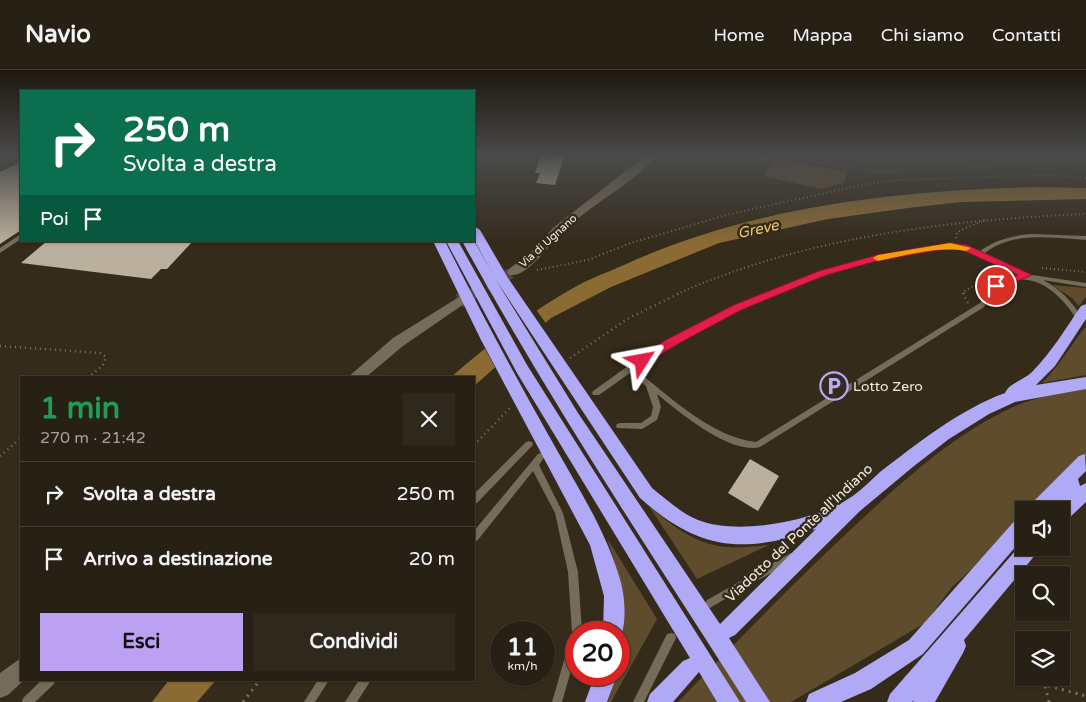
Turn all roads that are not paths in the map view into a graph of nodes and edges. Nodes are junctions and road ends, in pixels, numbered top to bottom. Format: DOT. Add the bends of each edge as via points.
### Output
graph roads {
  1 [pos="615,184"];
  2 [pos="475,232"];
  3 [pos="20,237"];
  4 [pos="1086,238"];
  5 [pos="439,242"];
  6 [pos="453,242"];
  7 [pos="469,242"];
  8 [pos="0,251"];
  9 [pos="980,254"];
  10 [pos="513,272"];
  11 [pos="1027,275"];
  12 [pos="1086,285"];
  13 [pos="458,301"];
  14 [pos="1082,313"];
  15 [pos="630,369"];
  16 [pos="356,376"];
  17 [pos="1086,383"];
  18 [pos="649,384"];
  19 [pos="596,393"];
  20 [pos="1001,401"];
  21 [pos="620,426"];
  22 [pos="529,444"];
  23 [pos="541,456"];
  24 [pos="1086,461"];
  25 [pos="535,466"];
  26 [pos="1086,490"];
  27 [pos="475,499"];
  28 [pos="1046,501"];
  29 [pos="1061,501"];
  30 [pos="854,505"];
  31 [pos="1070,505"];
  32 [pos="1015,533"];
  33 [pos="475,537"];
  34 [pos="813,544"];
  35 [pos="1022,556"];
  36 [pos="985,600"];
  37 [pos="710,602"];
  38 [pos="576,621"];
  39 [pos="613,621"];
  40 [pos="728,628"];
  41 [pos="671,638"];
  42 [pos="690,668"];
  43 [pos="20,670"];
  44 [pos="565,675"];
  45 [pos="49,681"];
  46 [pos="323,681"];
  47 [pos="365,681"];
  48 [pos="602,686"];
  49 [pos="0,687"];
  50 [pos="28,702"];
  51 [pos="309,702"];
  52 [pos="350,702"];
  53 [pos="557,702"];
  54 [pos="596,702"];
  55 [pos="638,702"];
  56 [pos="658,702"];
  57 [pos="730,702"];
  58 [pos="759,702"];
  59 [pos="817,702"];
  60 [pos="898,702"];
  61 [pos="924,702"];
  1 -- 10 [label="street, Via di Ugnano" via="557,230 534,256"];
  2 -- 30 [label="highway" via="502,279 646,493 668,514 699,530 718,535 776,534 814,523"];
  3 -- 8 [label="lane"];
  4 -- 9 [label="lane" via="1036,236 996,241"];
  5 -- 39 [label="highway" via="487,338 598,542 611,580"];
  6 -- 57 [label="highway" via="522,369"];
  7 -- 58 [label="highway" via="599,458"];
  9 -- 11 [label="lane"];
  9 -- 15 [label="lane" via="950,245 877,258 814,276 728,311"];
  11 -- 12 [label="lane"];
  11 -- 14 [label="lane" via="1065,297"];
  11 -- 18 [label="lane" via="996,286 982,304 757,445 732,442"];
  13 -- 16 [label="street" via="398,342"];
  14 -- 20 [label="highway" via="1050,362 1035,378"];
  15 -- 18 [label="lane"];
  15 -- 19 [label="lane"];
  17 -- 20 [label="highway, Viadotto del Ponte all'Indiano" via="1030,392"];
  18 -- 21 [label="lane" via="657,407 654,418 642,426"];
  20 -- 30 [label="highway, Viadotto del Ponte all'Indiano" via="964,420 909,458"];
  22 -- 27 [label="lane"];
  23 -- 25 [label="lane"];
  24 -- 28 [label="highway"];
  24 -- 29 [label="highway"];
  25 -- 33 [label="lane"];
  25 -- 38 [label="lane" via="559,513 573,572"];
  26 -- 31 [label="highway"];
  30 -- 34 [label="highway, Viadotto del Ponte all'Indiano"];
  32 -- 59 [label="highway" via="916,647 863,681"];
  34 -- 37 [label="lane"];
  34 -- 40 [label="highway, Viadotto del Ponte all'Indiano"];
  35 -- 36 [label="highway"];
  36 -- 60 [label="highway"];
  36 -- 61 [label="highway"];
  41 -- 55 [label="lane"];
  42 -- 56 [label="highway"];
  43 -- 49 [label="street"];
  44 -- 53 [label="lane"];
  45 -- 50 [label="lane"];
  46 -- 51 [label="lane"];
  47 -- 52 [label="lane"];
  48 -- 54 [label="highway"];
}
